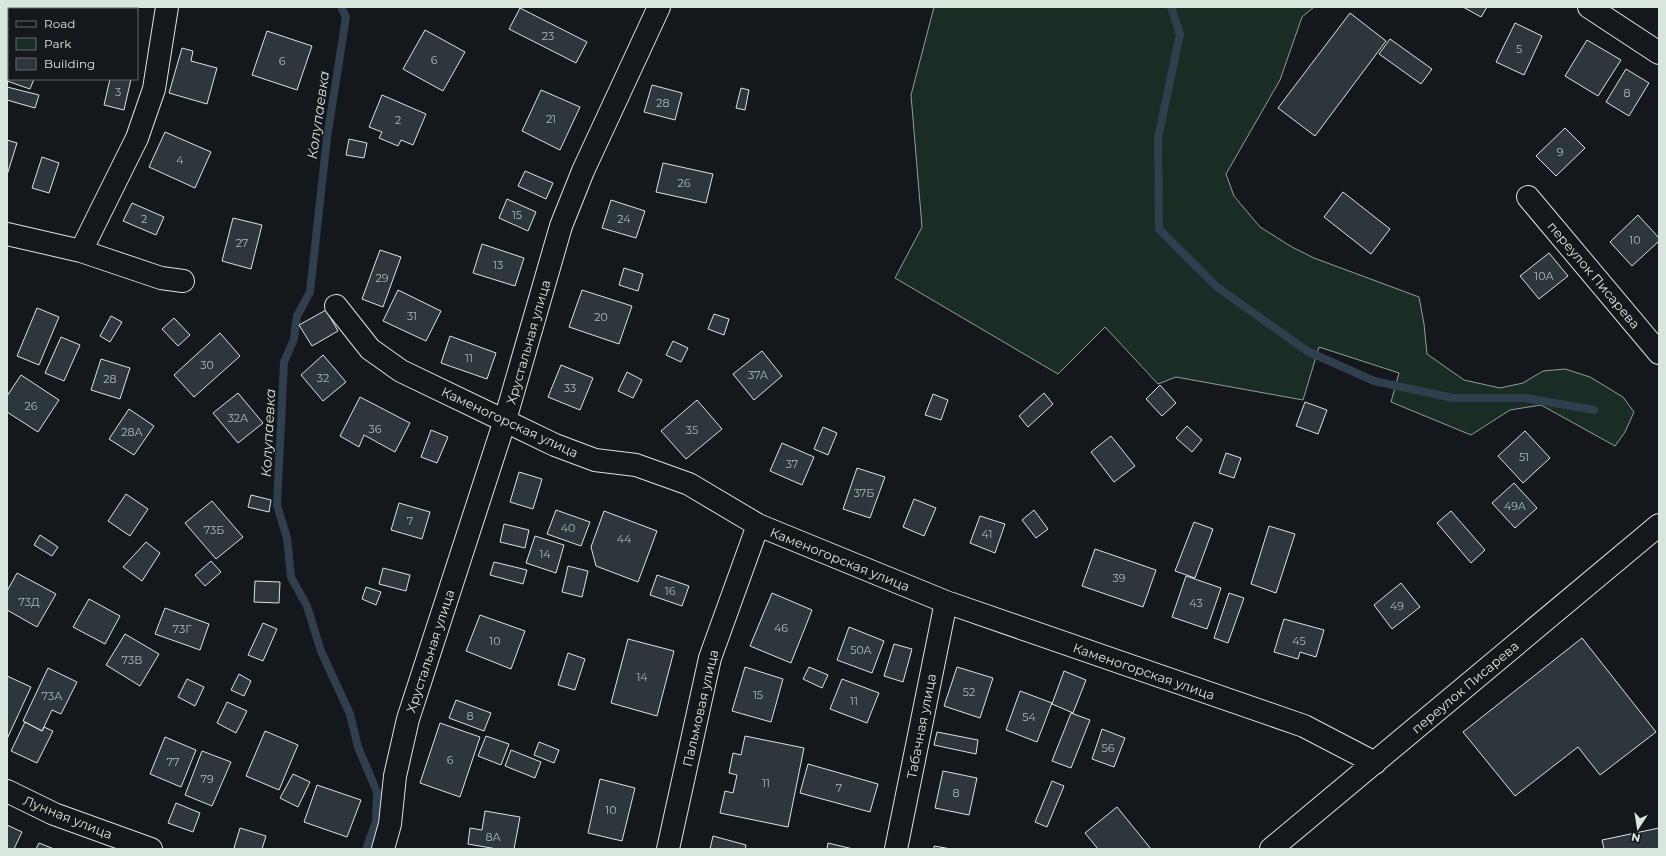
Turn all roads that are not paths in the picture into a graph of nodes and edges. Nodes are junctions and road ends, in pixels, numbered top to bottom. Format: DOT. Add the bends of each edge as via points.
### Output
graph roads {
  1 [pos="167,7"];
  2 [pos="659,7"];
  3 [pos="1588,7"];
  4 [pos="1659,53"];
  5 [pos="1528,197"];
  6 [pos="7,234"];
  7 [pos="81,251"];
  8 [pos="183,281"];
  9 [pos="336,306"];
  10 [pos="1659,353"];
  11 [pos="505,420"];
  12 [pos="758,525"];
  13 [pos="1659,525"];
  14 [pos="946,602"];
  15 [pos="1375,763"];
  16 [pos="7,792"];
  17 [pos="151,849"];
  18 [pos="383,849"];
  19 [pos="668,849"];
  20 [pos="896,849"];
  21 [pos="1271,849"];
  1 -- 7 [label="street" via="154,89 137,138"];
  2 -- 11 [label="street, Хрустальная улица" via="582,171 562,226"];
  3 -- 4 [label="street"];
  5 -- 10 [label="street, переулок Писарева"];
  6 -- 7 [label="street"];
  7 -- 8 [label="street" via="161,278"];
  9 -- 11 [label="street, Каменогорская улица" via="370,349 401,371"];
  11 -- 12 [label="street, Каменогорская улица" via="555,446 595,460 636,465 689,484"];
  11 -- 18 [label="street, Хрустальная улица" via="408,719 395,776 390,824"];
  12 -- 14 [label="street, Каменогорская улица"];
  12 -- 19 [label="street, Пальмовая улица" via="710,658"];
  13 -- 15 [label="street, переулок Писарева"];
  14 -- 15 [label="street, Каменогорская улица" via="1304,726"];
  14 -- 20 [label="street, Табачная улица"];
  15 -- 21 [label="street, переулок Писарева"];
  16 -- 17 [label="street, Лунная улица" via="54,814"];
}
